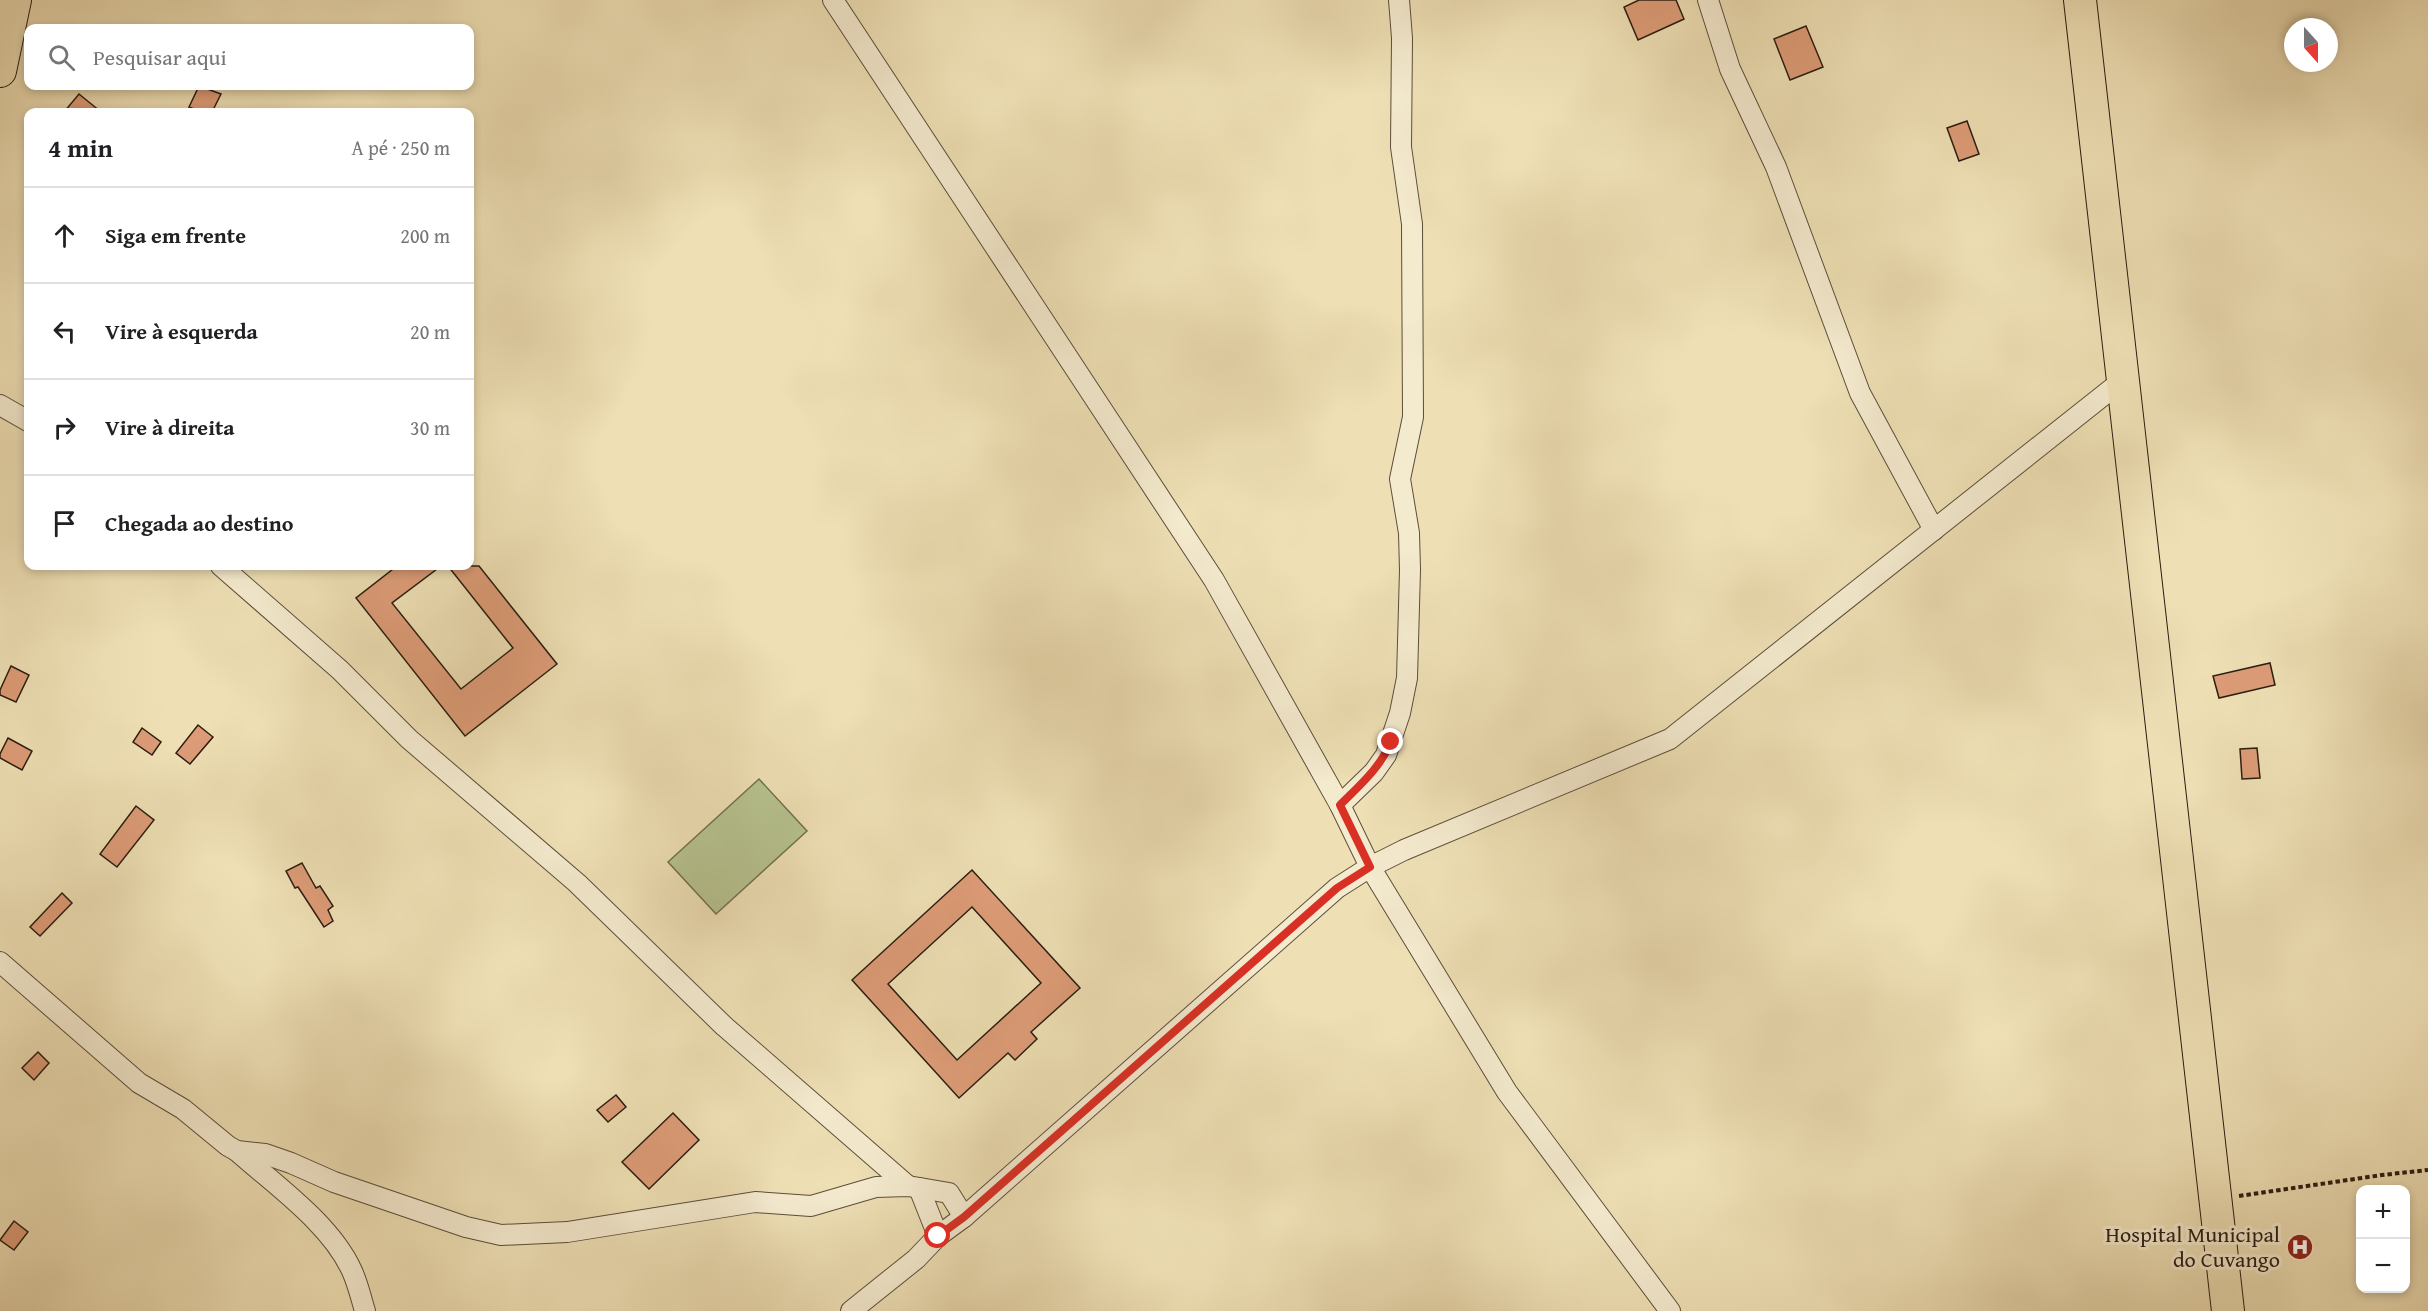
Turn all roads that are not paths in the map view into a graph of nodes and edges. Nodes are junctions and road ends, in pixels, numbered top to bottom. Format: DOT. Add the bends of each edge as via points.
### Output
graph roads {
  1 [pos="15,0"];
  2 [pos="833,0"];
  3 [pos="1399,0"];
  4 [pos="1708,0"];
  5 [pos="2080,0"];
  6 [pos="0,71"];
  7 [pos="2124,379"];
  8 [pos="0,405"];
  9 [pos="24,419"];
  10 [pos="1934,530"];
  11 [pos="226,570"];
  12 [pos="1340,805"];
  13 [pos="1370,867"];
  14 [pos="0,962"];
  15 [pos="237,1151"];
  16 [pos="914,1187"];
  17 [pos="964,1217"];
  18 [pos="938,1236"];
  19 [pos="365,1311"];
  20 [pos="851,1311"];
  21 [pos="1670,1311"];
  22 [pos="2228,1311"];
  1 -- 6 [label="main road"];
  2 -- 12 [label="street" via="1214,580"];
  3 -- 12 [label="street" via="1401,147 1412,224 1413,417 1400,479 1410,561 1407,678 1386,755"];
  4 -- 10 [label="street" via="1730,69 1776,167 1860,393"];
  5 -- 7 [label="main road"];
  7 -- 10 [label="street"];
  7 -- 22 [label="main road"];
  8 -- 9 [label="street"];
  10 -- 13 [label="street" via="1670,739"];
  11 -- 16 [label="street" via="340,670 409,738 577,883 724,1026"];
  12 -- 13 [label="street"];
  13 -- 17 [label="street" via="1337,888"];
  13 -- 21 [label="street" via="1507,1092"];
  14 -- 15 [label="street" via="139,1083 183,1109"];
  15 -- 16 [label="street" via="264,1154 417,1212 501,1235 567,1232 755,1202 811,1206 876,1186"];
  15 -- 19 [label="street" via="312,1217 334,1242 352,1270"];
  16 -- 17 [label="street" via="949,1193"];
  16 -- 18 [label="street"];
  17 -- 18 [label="street"];
  18 -- 20 [label="street" via="916,1259"];
}
